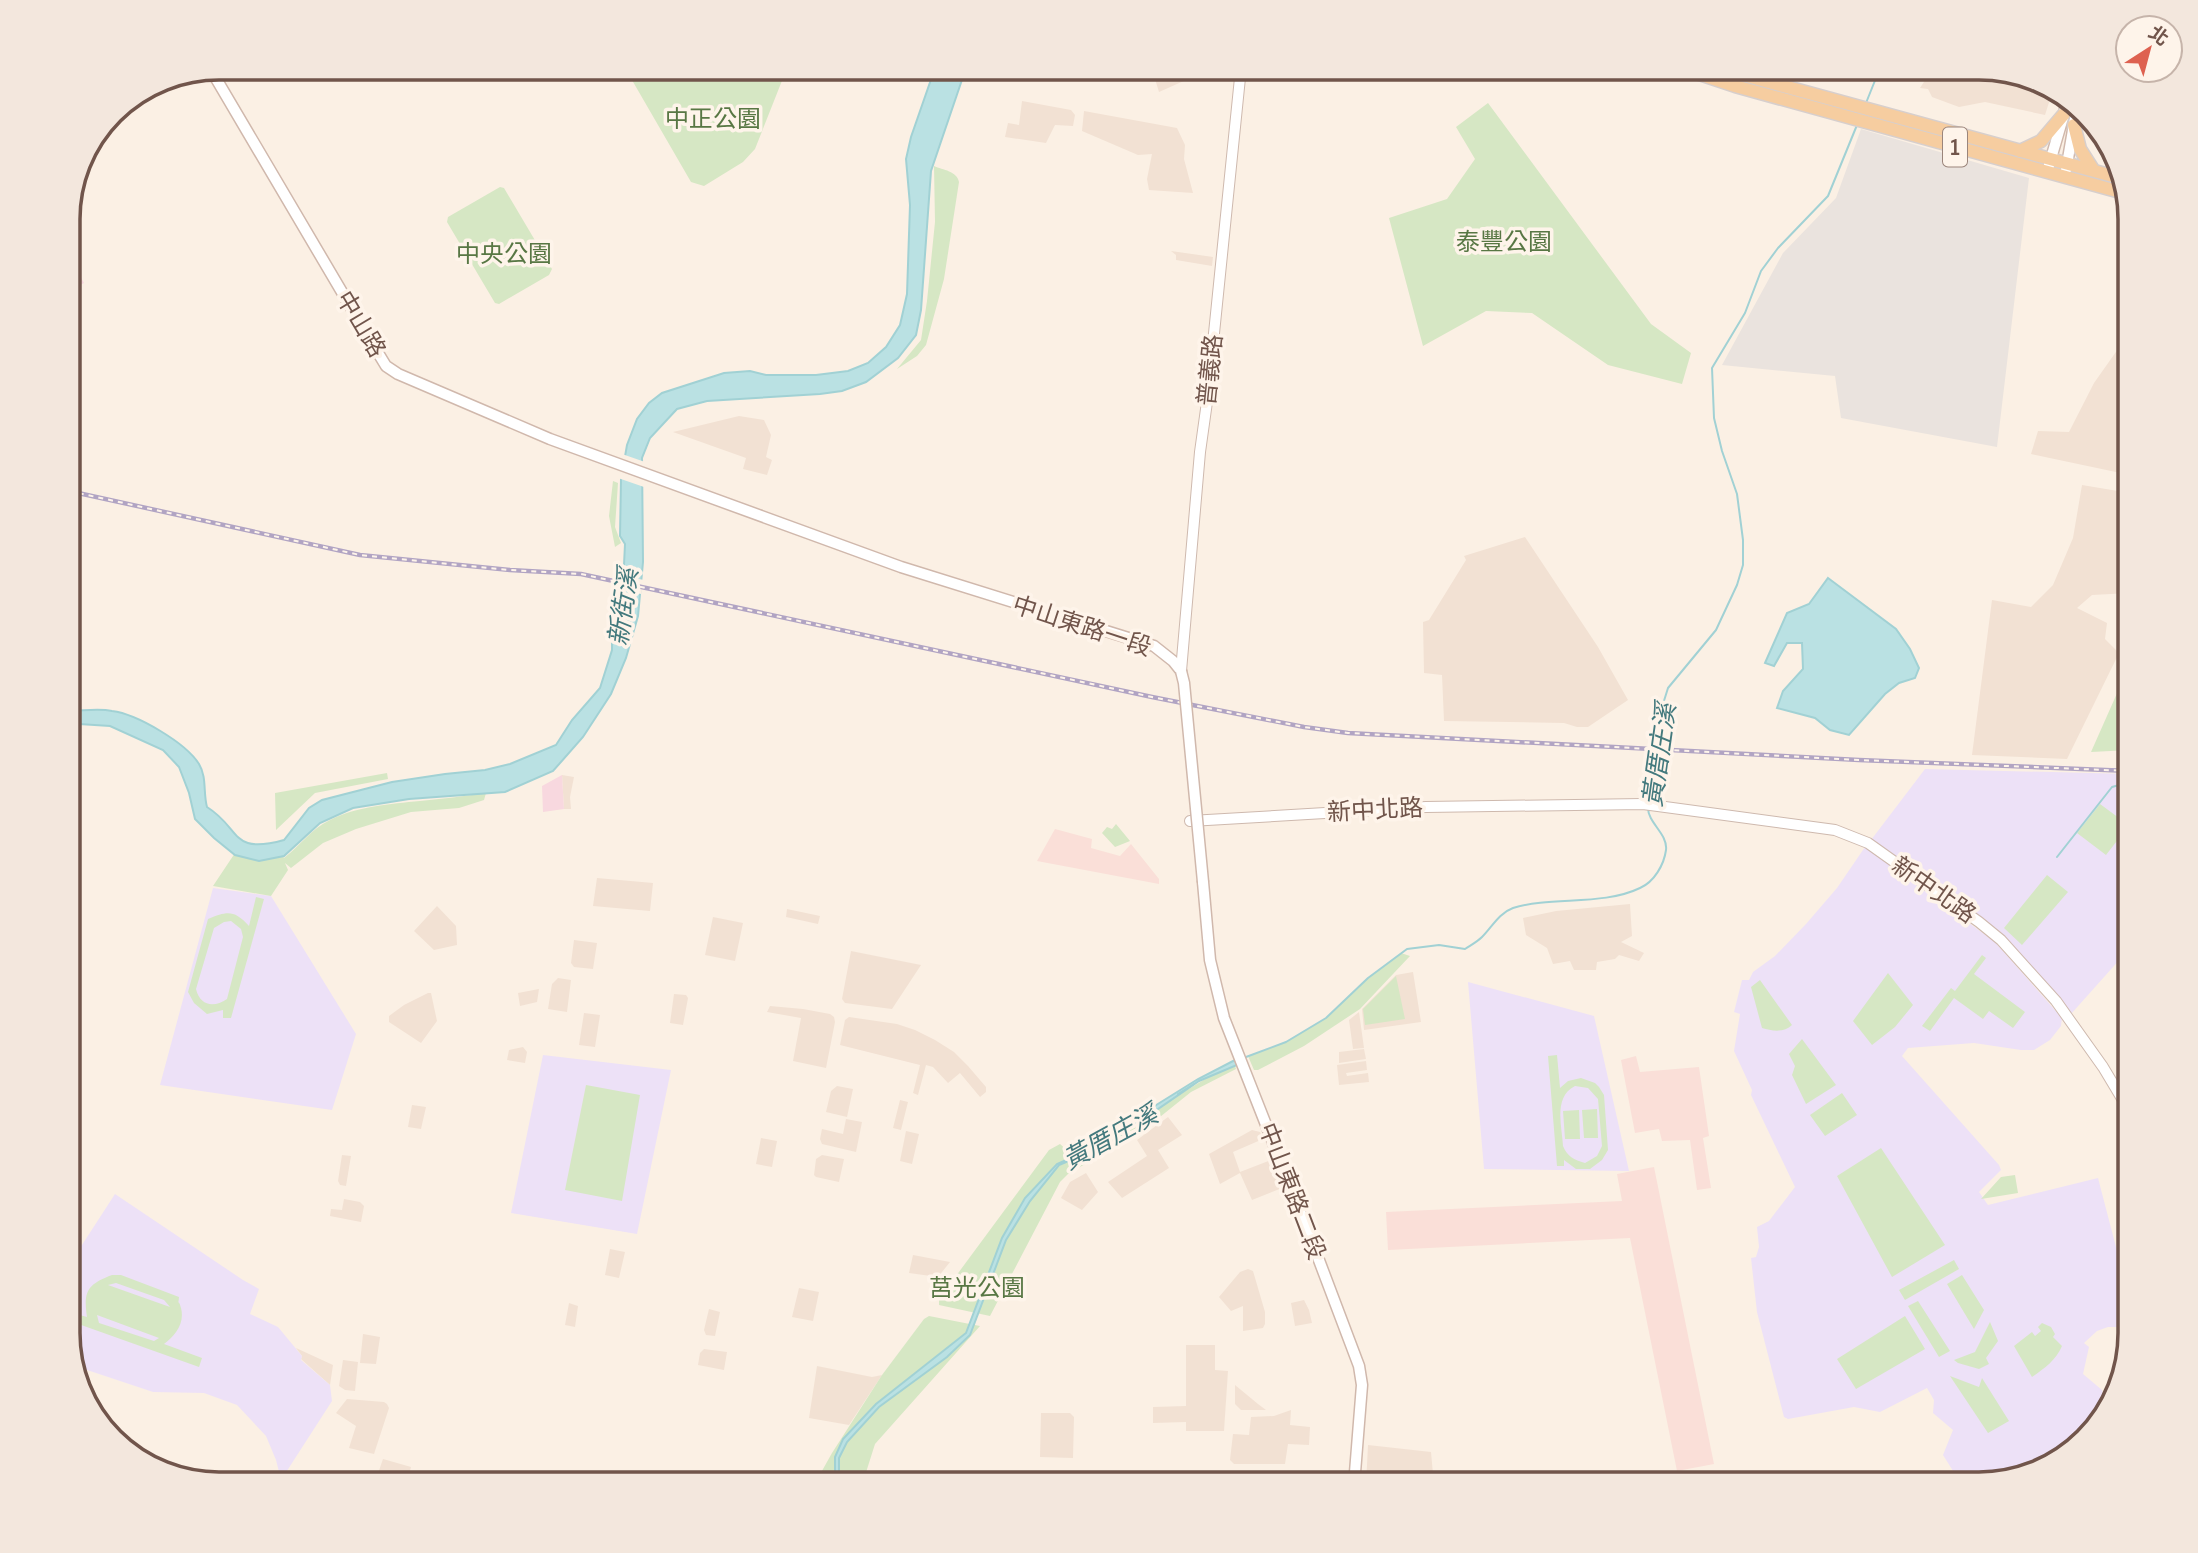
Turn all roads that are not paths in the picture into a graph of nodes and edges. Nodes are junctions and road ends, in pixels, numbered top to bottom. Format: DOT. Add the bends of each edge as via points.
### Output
graph roads {
  1 [pos="217,80"];
  2 [pos="1240,80"];
  3 [pos="1717,80"];
  4 [pos="1755,80"];
  5 [pos="2065,111"];
  6 [pos="1861,114"];
  7 [pos="2064,114"];
  8 [pos="2075,120"];
  9 [pos="2074,125"];
  10 [pos="2020,151"];
  11 [pos="2049,166"];
  12 [pos="2066,170"];
  13 [pos="2094,171"];
  14 [pos="2110,175"];
  15 [pos="2114,189"];
  16 [pos="649,475"];
  17 [pos="1181,671"];
  18 [pos="1190,821"];
  19 [pos="1240,1059"];
  20 [pos="2118,1092"];
  21 [pos="1355,1473"];
  1 -- 16 [label="main road, 中山路" via="386,366 463,403"];
  2 -- 17 [label="street, 普義路"];
  3 -- 6 [label="main road, 1"];
  4 -- 6 [label="main road, 1"];
  5 -- 7 [label="main road"];
  6 -- 10 [label="main road, 1"];
  6 -- 11 [label="main road, 1"];
  7 -- 10 [label="main road" via="2041,141"];
  7 -- 11 [label="main road"];
  8 -- 9 [label="main road"];
  9 -- 12 [label="main road"];
  9 -- 13 [label="main road" via="2080,149"];
  10 -- 11 [label="main road, 1"];
  11 -- 12 [label="main road, 1"];
  12 -- 13 [label="main road, 1"];
  12 -- 15 [label="main road, 1"];
  13 -- 14 [label="main road, 1"];
  16 -- 17 [label="main road, 中山東路一段" via="901,568 1154,646"];
  17 -- 19 [label="main road, 中山東路一段, bridge" via="1210,960"];
  18 -- 20 [label="street, 新中北路" via="1426,807 1649,805 1835,830 1868,843 2001,940 2056,1001"];
  19 -- 21 [label="main road, 中山東路二段" via="1356,1357 1362,1385"];
}
